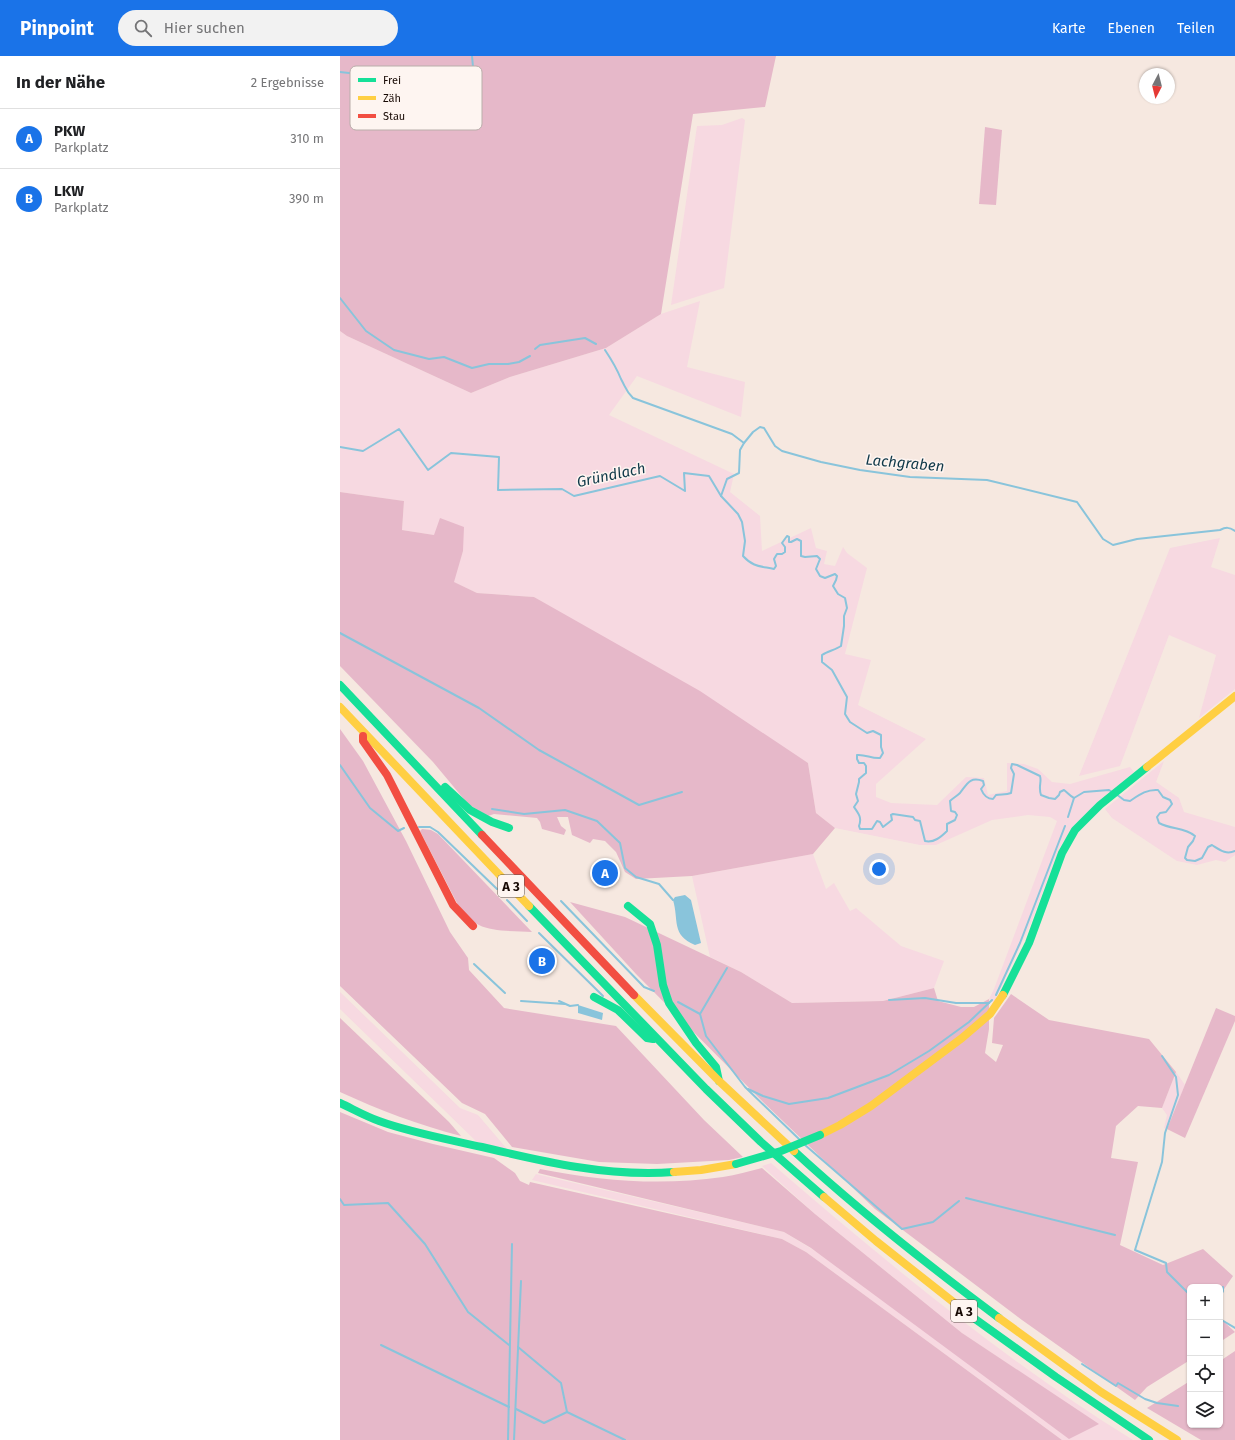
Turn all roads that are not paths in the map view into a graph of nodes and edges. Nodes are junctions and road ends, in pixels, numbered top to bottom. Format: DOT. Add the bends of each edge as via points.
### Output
graph roads {
  1 [pos="340,685"];
  2 [pos="1235,696"];
  3 [pos="340,708"];
  4 [pos="363,732"];
  5 [pos="433,783"];
  6 [pos="509,828"];
  7 [pos="628,906"];
  8 [pos="473,926"];
  9 [pos="594,997"];
  10 [pos="658,1040"];
  11 [pos="719,1082"];
  12 [pos="340,1103"];
  13 [pos="1149,1440"];
  14 [pos="1177,1440"];
  1 -- 5 [label="main road, A 3"];
  2 -- 12 [label="main road, bridge" via="1087,817 1069,839 1029,943 994,1010 973,1030 871,1106 820,1135 781,1151 708,1170 663,1174 628,1173 526,1158 414,1132 378,1121"];
  3 -- 4 [label="main road, A 3"];
  4 -- 8 [label="main road" via="363,741 387,775 453,905"];
  4 -- 10 [label="main road, A 3"];
  5 -- 6 [label="main road" via="446,787 470,810 483,818"];
  5 -- 11 [label="main road, A 3"];
  7 -- 11 [label="main road" via="650,924 669,1003 716,1067"];
  9 -- 10 [label="main road" via="618,1010 647,1038"];
  10 -- 13 [label="main road, A 3" via="789,1167 912,1271 1010,1346"];
  11 -- 14 [label="main road, A 3" via="833,1187 922,1260 1095,1387"];
}
